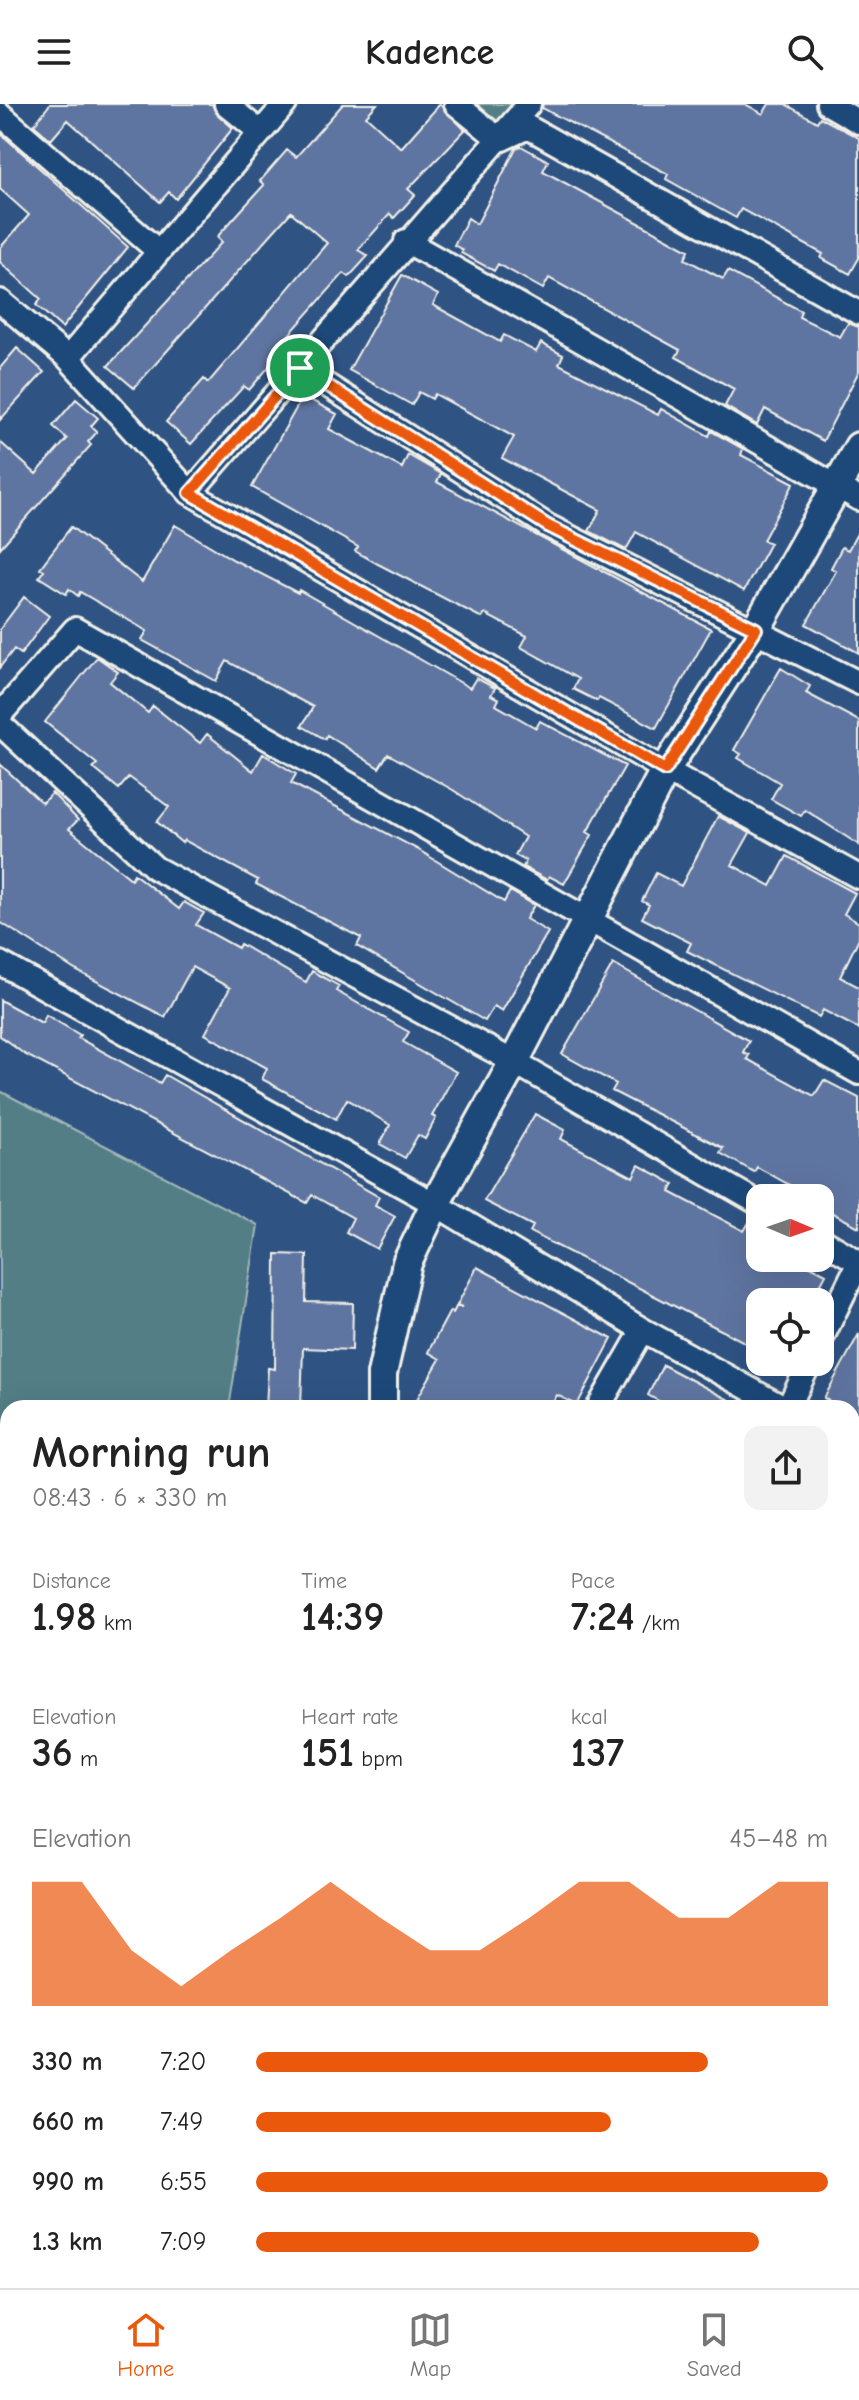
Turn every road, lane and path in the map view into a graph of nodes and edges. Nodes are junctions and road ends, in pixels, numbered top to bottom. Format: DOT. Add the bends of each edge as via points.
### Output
graph roads {
  1 [pos="226,104"];
  2 [pos="285,104"];
  3 [pos="456,104"];
  4 [pos="529,104"];
  5 [pos="828,104"];
  6 [pos="0,114"];
  7 [pos="859,122"];
  8 [pos="260,132"];
  9 [pos="500,140"];
  10 [pos="406,241"];
  11 [pos="158,251"];
  12 [pos="0,301"];
  13 [pos="859,313"];
  14 [pos="68,358"];
  15 [pos="300,368"];
  16 [pos="859,447"];
  17 [pos="190,493"];
  18 [pos="848,493"];
  19 [pos="756,629"];
  20 [pos="859,683"];
  21 [pos="0,715"];
  22 [pos="0,724"];
  23 [pos="665,770"];
  24 [pos="859,877"];
  25 [pos="587,917"];
  26 [pos="0,963"];
  27 [pos="514,1062"];
  28 [pos="859,1073"];
  29 [pos="746,1196"];
  30 [pos="435,1204"];
  31 [pos="834,1247"];
  32 [pos="859,1262"];
  33 [pos="834,1313"];
  34 [pos="643,1330"];
  35 [pos="803,1376"];
  36 [pos="382,1400"];
  37 [pos="603,1400"];
  38 [pos="771,1400"];
  39 [pos="790,1400"];
  1 -- 8 [label="street"];
  2 -- 8 [label="street"];
  3 -- 9 [label="street"];
  4 -- 9 [label="street"];
  5 -- 7 [label="street"];
  6 -- 11 [label="street"];
  8 -- 11 [label="street"];
  9 -- 10 [label="street"];
  9 -- 13 [label="street" via="528,127"];
  10 -- 15 [label="street"];
  10 -- 18 [label="street"];
  11 -- 14 [label="street"];
  12 -- 14 [label="street"];
  14 -- 17 [label="street"];
  15 -- 17 [label="street"];
  15 -- 19 [label="street" via="548,526"];
  16 -- 18 [label="street"];
  17 -- 23 [label="street"];
  18 -- 19 [label="street"];
  19 -- 20 [label="street"];
  19 -- 23 [label="street"];
  21 -- 25 [label="street" via="75,629"];
  22 -- 27 [label="street" via="155,868"];
  23 -- 24 [label="street"];
  23 -- 25 [label="street"];
  25 -- 27 [label="street"];
  25 -- 28 [label="street"];
  26 -- 30 [label="street"];
  27 -- 29 [label="street"];
  27 -- 30 [label="street"];
  30 -- 34 [label="street"];
  30 -- 36 [label="street" via="407,1263 382,1374"];
  31 -- 32 [label="street"];
  32 -- 33 [label="street"];
  34 -- 37 [label="street"];
  34 -- 38 [label="street"];
  35 -- 39 [label="street"];
}
